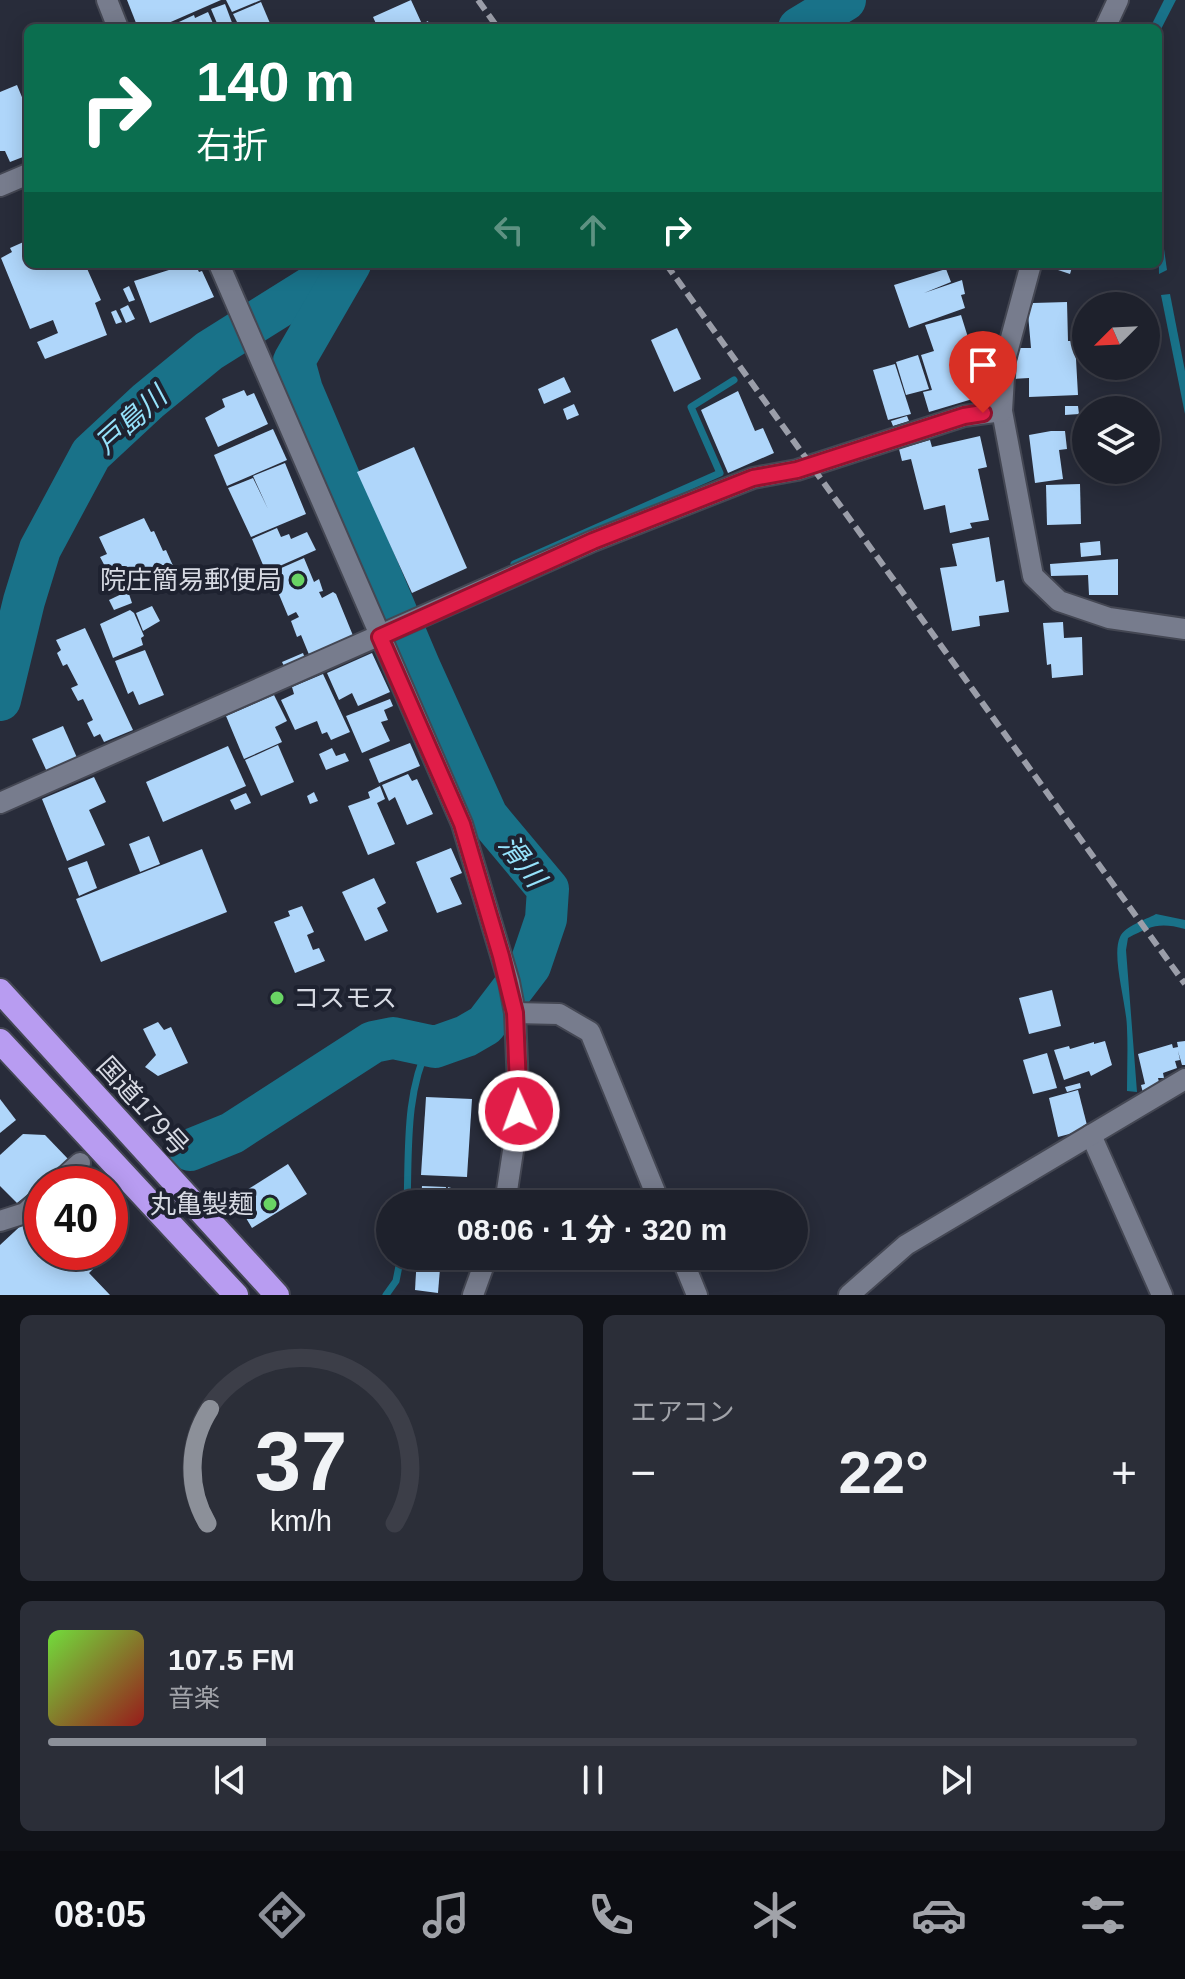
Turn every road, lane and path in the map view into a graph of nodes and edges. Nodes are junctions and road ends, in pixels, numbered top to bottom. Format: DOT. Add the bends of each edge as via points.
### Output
graph roads {
  1 [pos="107,0"];
  2 [pos="1118,0"];
  3 [pos="116,24"];
  4 [pos="1107,24"];
  5 [pos="24,176"];
  6 [pos="0,186"];
  7 [pos="221,268"];
  8 [pos="1030,268"];
  9 [pos="1002,411"];
  10 [pos="1185,629"];
  11 [pos="380,637"];
  12 [pos="0,803"];
  13 [pos="0,991"];
  14 [pos="515,1013"];
  15 [pos="0,1041"];
  16 [pos="1185,1079"];
  17 [pos="1091,1135"];
  18 [pos="80,1163"];
  19 [pos="77,1166"];
  20 [pos="507,1190"];
  21 [pos="654,1190"];
  22 [pos="24,1213"];
  23 [pos="0,1221"];
  24 [pos="482,1270"];
  25 [pos="687,1270"];
  26 [pos="236,1295"];
  27 [pos="277,1295"];
  28 [pos="473,1295"];
  29 [pos="697,1295"];
  30 [pos="849,1295"];
  31 [pos="1162,1295"];
  1 -- 3 [label="street"];
  2 -- 4 [label="street"];
  5 -- 6 [label="street"];
  7 -- 11 [label="street"];
  8 -- 9 [label="street" via="1005,360"];
  9 -- 10 [label="street" via="1033,576 1059,601 1109,618"];
  9 -- 11 [label="street" via="964,416 797,470 753,478 593,541"];
  11 -- 12 [label="street"];
  11 -- 14 [label="street" via="462,824"];
  13 -- 27 [label="highway, 国道179号"];
  14 -- 20 [label="street" via="519,1111"];
  14 -- 21 [label="street" via="559,1014 590,1032"];
  15 -- 26 [label="highway"];
  16 -- 17 [label="street"];
  17 -- 30 [label="street" via="906,1245"];
  17 -- 31 [label="street"];
  18 -- 19 [label="street"];
  22 -- 23 [label="street"];
  24 -- 28 [label="street"];
  25 -- 29 [label="street"];
}
